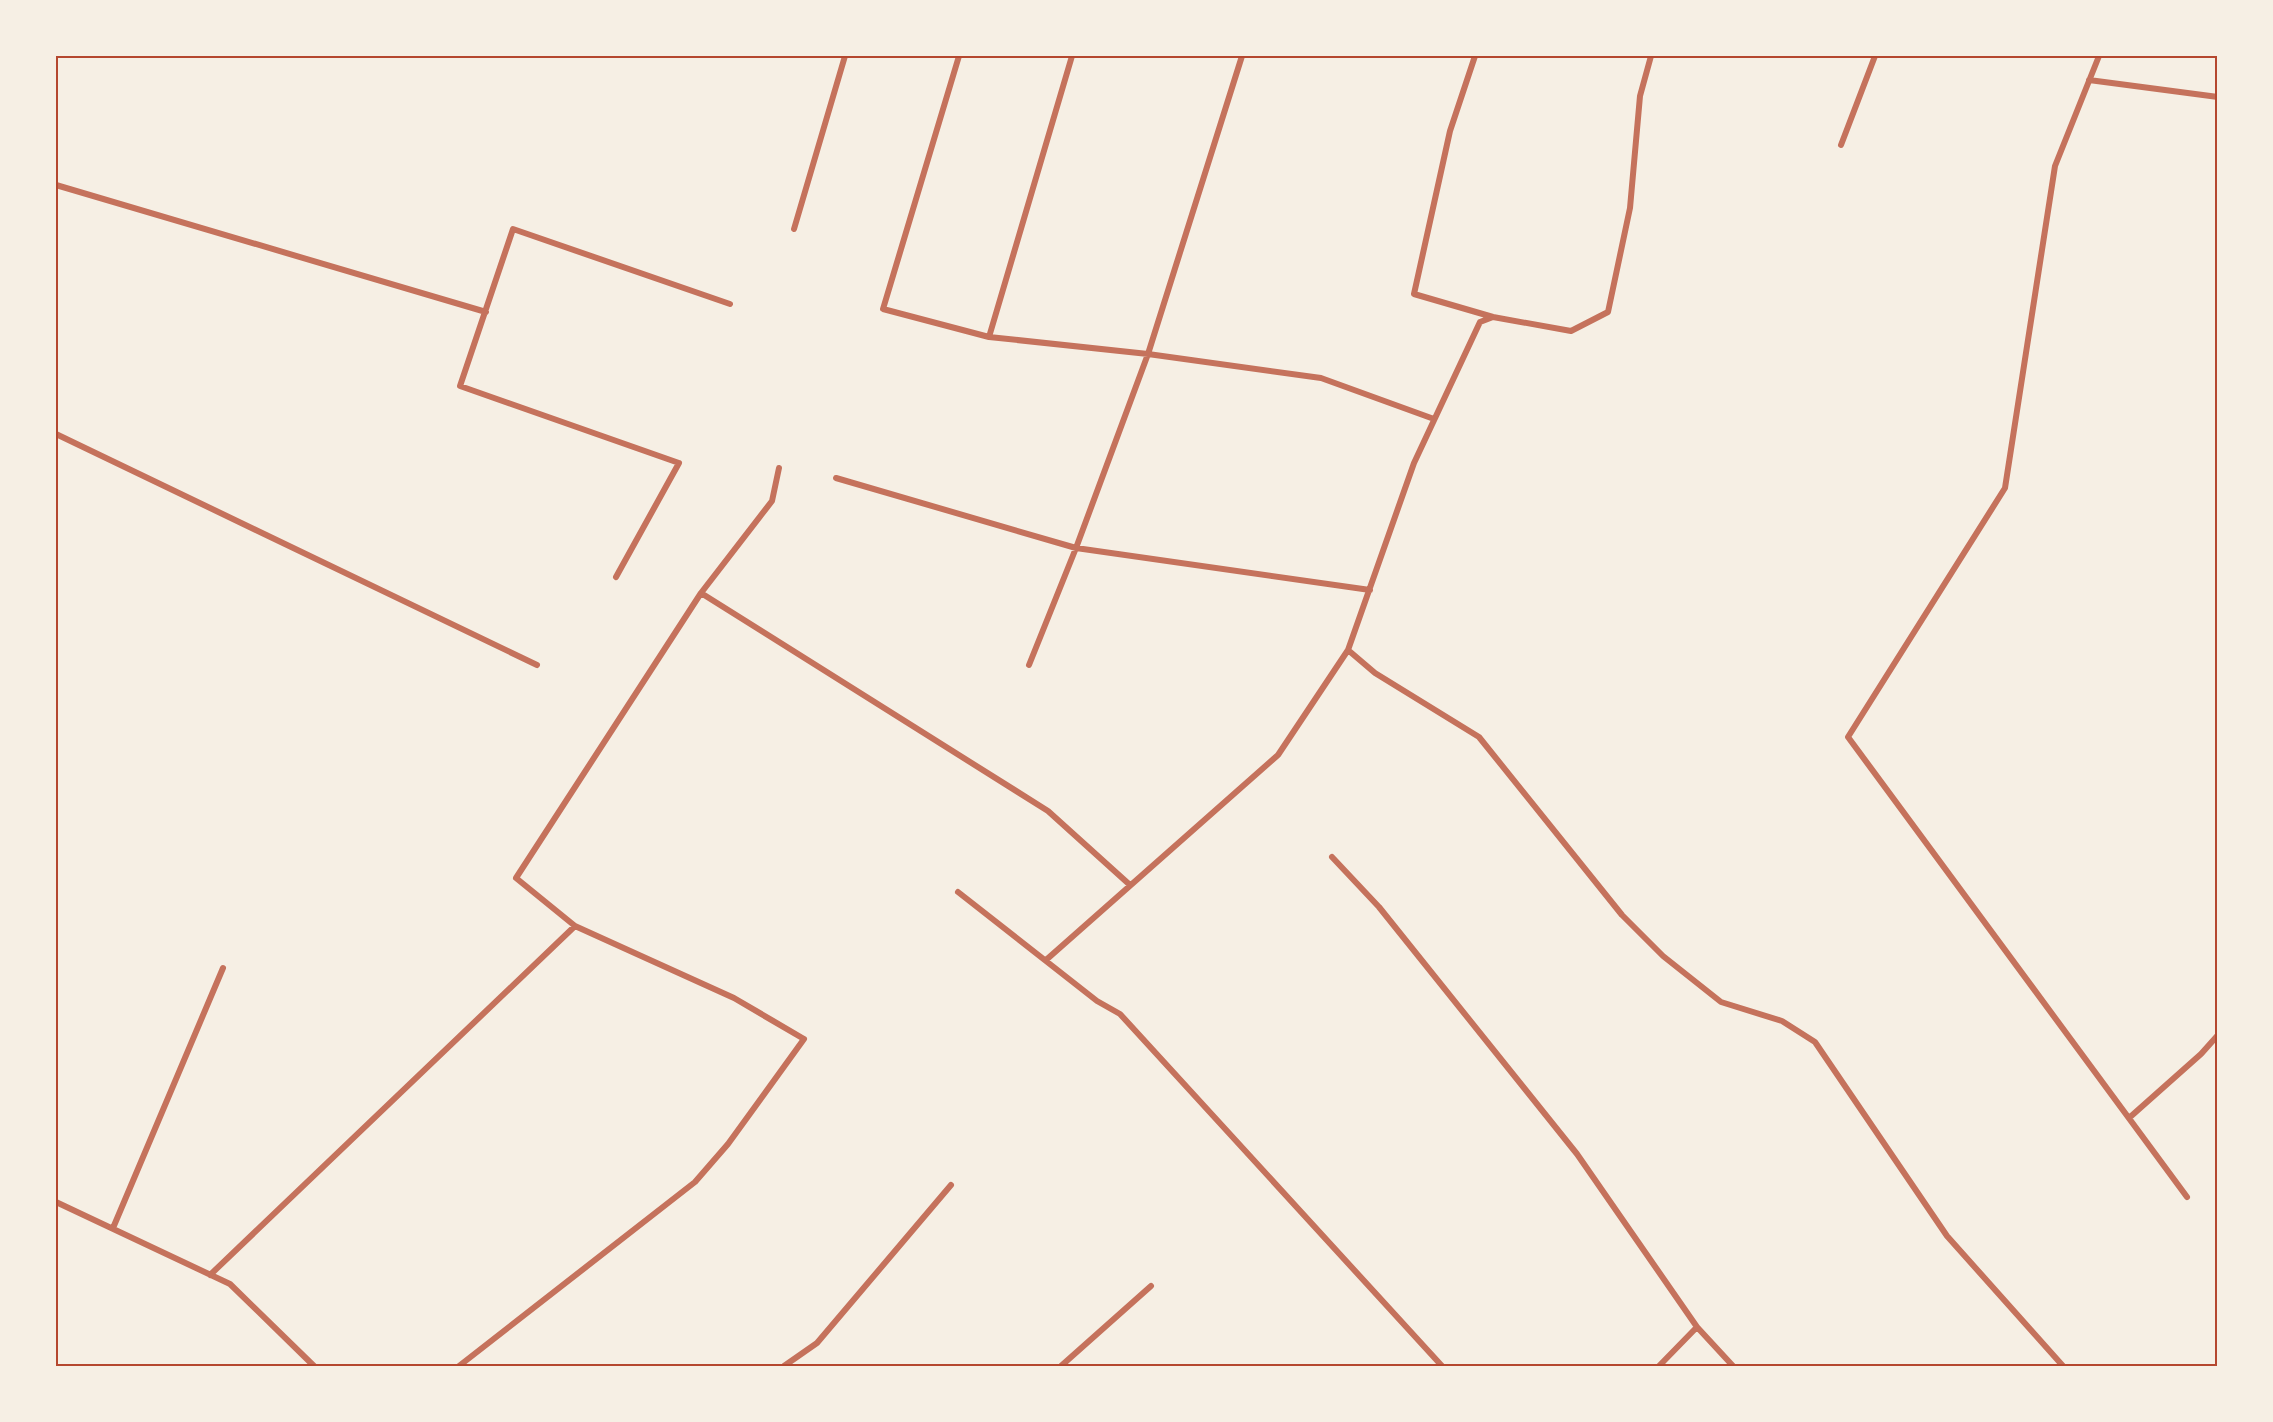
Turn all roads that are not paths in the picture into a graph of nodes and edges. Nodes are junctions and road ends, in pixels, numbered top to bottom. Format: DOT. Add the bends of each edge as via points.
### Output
graph roads {
  1 [pos="845,56"];
  2 [pos="959,56"];
  3 [pos="1072,56"];
  4 [pos="1242,56"];
  5 [pos="1475,56"];
  6 [pos="1651,56"];
  7 [pos="1875,56"];
  8 [pos="2099,56"];
  9 [pos="2089,80"];
  10 [pos="2217,97"];
  11 [pos="1841,145"];
  12 [pos="56,186"];
  13 [pos="794,229"];
  14 [pos="730,304"];
  15 [pos="486,312"];
  16 [pos="1493,317"];
  17 [pos="989,337"];
  18 [pos="1149,354"];
  19 [pos="1434,420"];
  20 [pos="56,434"];
  21 [pos="779,468"];
  22 [pos="836,478"];
  23 [pos="1076,548"];
  24 [pos="616,577"];
  25 [pos="1370,590"];
  26 [pos="701,593"];
  27 [pos="1348,650"];
  28 [pos="537,665"];
  29 [pos="1029,665"];
  30 [pos="1332,857"];
  31 [pos="1130,885"];
  32 [pos="958,892"];
  33 [pos="575,926"];
  34 [pos="1046,960"];
  35 [pos="224,968"];
  36 [pos="2217,1035"];
  37 [pos="2129,1119"];
  38 [pos="951,1185"];
  39 [pos="2187,1197"];
  40 [pos="56,1202"];
  41 [pos="113,1228"];
  42 [pos="210,1275"];
  43 [pos="1151,1286"];
  44 [pos="1697,1327"];
  45 [pos="314,1366"];
  46 [pos="459,1366"];
  47 [pos="784,1366"];
  48 [pos="1061,1366"];
  49 [pos="1442,1366"];
  50 [pos="1659,1366"];
  51 [pos="1733,1366"];
  52 [pos="2063,1366"];
  1 -- 13 [label="street"];
  2 -- 17 [label="street" via="883,309"];
  3 -- 17 [label="street"];
  4 -- 18 [label="street"];
  5 -- 16 [label="street" via="1450,131 1414,294"];
  6 -- 16 [label="street" via="1640,96 1630,208 1608,312 1571,330"];
  7 -- 11 [label="street"];
  8 -- 9 [label="street"];
  9 -- 10 [label="street"];
  9 -- 37 [label="street" via="2055,166 2005,488 1848,737"];
  12 -- 15 [label="street"];
  14 -- 15 [label="street" via="513,229"];
  15 -- 24 [label="street" via="460,386 679,463"];
  16 -- 19 [label="street" via="1480,322"];
  17 -- 18 [label="street"];
  18 -- 19 [label="street" via="1321,378"];
  18 -- 23 [label="street"];
  19 -- 25 [label="street" via="1414,463"];
  20 -- 28 [label="street"];
  21 -- 26 [label="street" via="771,501"];
  22 -- 23 [label="street"];
  23 -- 25 [label="street"];
  23 -- 29 [label="street"];
  25 -- 27 [label="street"];
  26 -- 31 [label="street" via="1048,812"];
  26 -- 33 [label="street" via="516,878"];
  27 -- 31 [label="street" via="1278,755"];
  27 -- 52 [label="street" via="1375,673 1479,737 1622,915 1663,956 1721,1002 1782,1021 1815,1042 1947,1236"];
  30 -- 44 [label="street" via="1379,907 1577,1155"];
  31 -- 34 [label="street"];
  32 -- 34 [label="street"];
  33 -- 42 [label="street"];
  33 -- 46 [label="street" via="734,998 804,1039 728,1144 695,1182"];
  34 -- 49 [label="street" via="1097,1001 1120,1014"];
  35 -- 41 [label="street"];
  36 -- 37 [label="street"];
  37 -- 39 [label="street"];
  38 -- 47 [label="street" via="818,1343"];
  40 -- 41 [label="street"];
  41 -- 42 [label="street"];
  42 -- 45 [label="street" via="230,1284"];
  43 -- 48 [label="street"];
  44 -- 50 [label="street"];
  44 -- 51 [label="street"];
}
